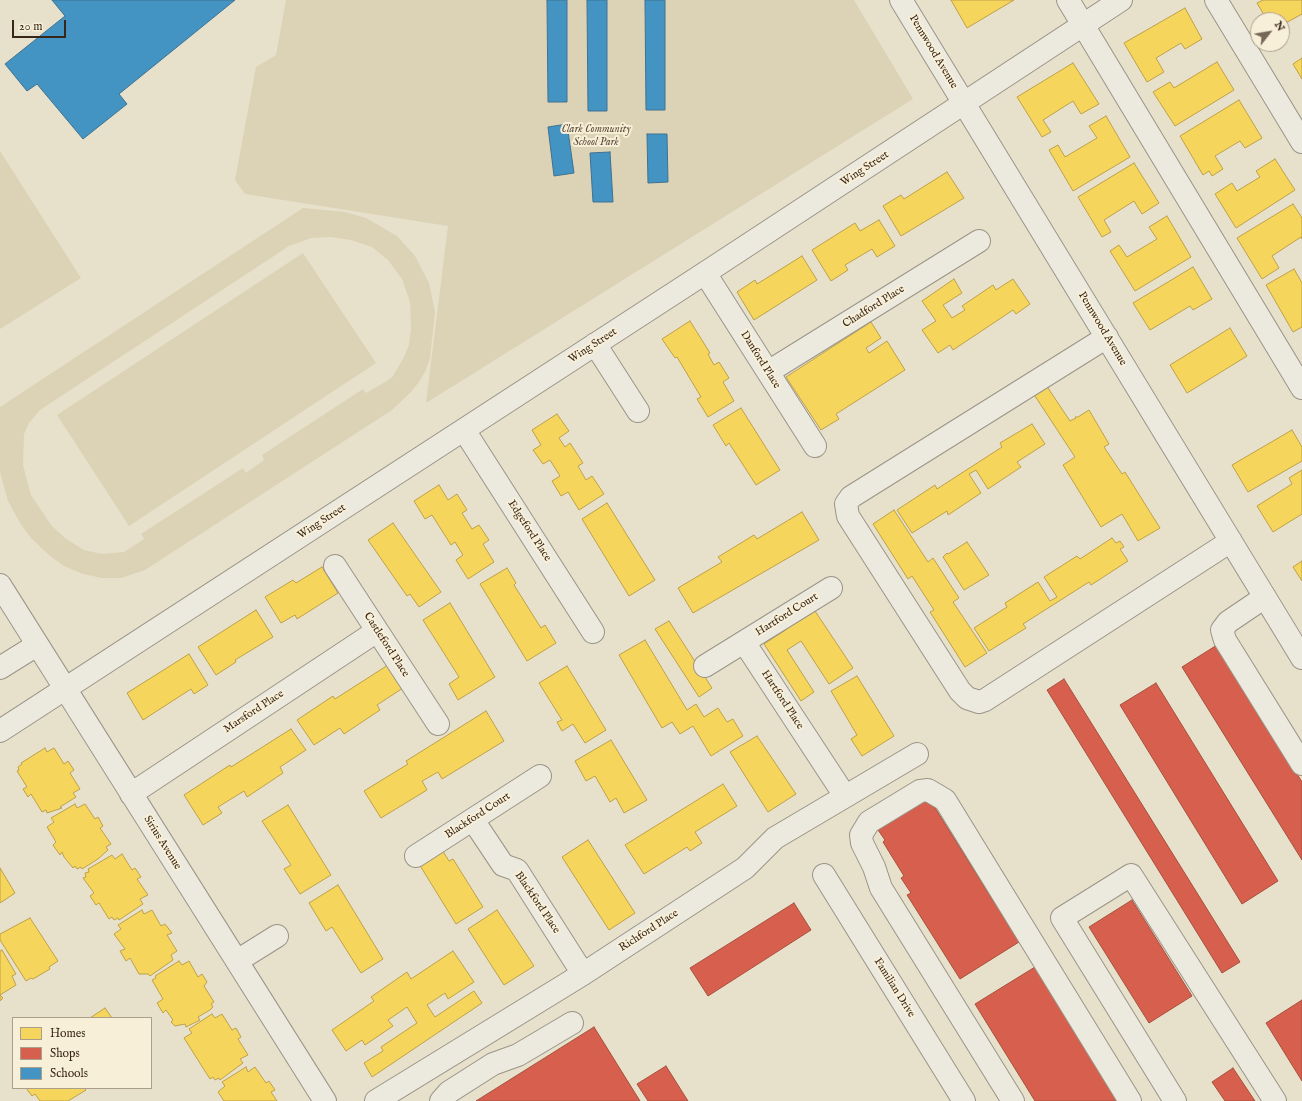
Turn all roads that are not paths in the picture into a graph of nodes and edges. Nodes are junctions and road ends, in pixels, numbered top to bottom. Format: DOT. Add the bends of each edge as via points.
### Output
graph roads {
  1 [pos="901,0"];
  2 [pos="1068,0"];
  3 [pos="1121,0"];
  4 [pos="1216,0"];
  5 [pos="1083,25"];
  6 [pos="964,104"];
  7 [pos="1302,142"];
  8 [pos="979,241"];
  9 [pos="705,273"];
  10 [pos="1107,337"];
  11 [pos="595,344"];
  12 [pos="768,372"];
  13 [pos="1302,388"];
  14 [pos="638,411"];
  15 [pos="464,430"];
  16 [pos="815,446"];
  17 [pos="1231,541"];
  18 [pos="335,566"];
  19 [pos="831,588"];
  20 [pos="2,595"];
  21 [pos="1265,597"];
  22 [pos="377,631"];
  23 [pos="593,632"];
  24 [pos="744,642"];
  25 [pos="37,645"];
  26 [pos="1302,658"];
  27 [pos="705,666"];
  28 [pos="0,668"];
  29 [pos="65,689"];
  30 [pos="438,724"];
  31 [pos="0,731"];
  32 [pos="917,754"];
  33 [pos="1302,764"];
  34 [pos="540,776"];
  35 [pos="131,794"];
  36 [pos="845,796"];
  37 [pos="473,820"];
  38 [pos="416,856"];
  39 [pos="824,875"];
  40 [pos="277,936"];
  41 [pos="237,961"];
  42 [pos="583,974"];
  43 [pos="572,1023"];
  44 [pos="325,1101"];
  45 [pos="376,1101"];
  46 [pos="441,1101"];
  47 [pos="964,1101"];
  48 [pos="1013,1101"];
  49 [pos="1130,1101"];
  50 [pos="1175,1101"];
  51 [pos="1275,1101"];
  1 -- 6 [label="street, Pennwood Avenue"];
  2 -- 5 [label="street"];
  3 -- 5 [label="street, Wing Street"];
  4 -- 7 [label="street"];
  5 -- 6 [label="street, Wing Street"];
  5 -- 13 [label="street"];
  6 -- 9 [label="street, Wing Street"];
  6 -- 10 [label="street, Pennwood Avenue"];
  8 -- 12 [label="street, Chadford Place"];
  9 -- 11 [label="street, Wing Street"];
  9 -- 12 [label="street, Danford Place"];
  10 -- 17 [label="street, Pennwood Avenue"];
  10 -- 17 [label="street" via="851,497 846,504 848,516 960,690 967,698 979,702 986,700"];
  11 -- 14 [label="street"];
  11 -- 15 [label="street, Wing Street"];
  12 -- 16 [label="street, Danford Place"];
  15 -- 23 [label="street, Edgeford Place"];
  15 -- 29 [label="street, Wing Street"];
  17 -- 21 [label="street, Pennwood Avenue"];
  18 -- 22 [label="street, Castleford Place"];
  19 -- 24 [label="street, Hartford Court"];
  20 -- 25 [label="street, Sirius Avenue"];
  21 -- 26 [label="street, Pennwood Avenue"];
  21 -- 33 [label="street" via="1228,622 1222,630 1225,640"];
  22 -- 30 [label="street, Castleford Place"];
  22 -- 35 [label="street, Marsford Place"];
  24 -- 27 [label="street"];
  24 -- 36 [label="street, Hartford Place"];
  25 -- 28 [label="street"];
  25 -- 29 [label="street, Sirius Avenue"];
  29 -- 31 [label="street, Wing Street"];
  29 -- 35 [label="street, Sirius Avenue"];
  32 -- 36 [label="street, Richford Place"];
  34 -- 37 [label="street, Blackford Court"];
  35 -- 41 [label="street, Sirius Avenue"];
  36 -- 42 [label="street, Richford Place" via="776,838 745,868"];
  37 -- 38 [label="street, Blackford Court"];
  37 -- 42 [label="street, Blackford Place" via="503,865 517,870"];
  39 -- 47 [label="street, Familian Drive"];
  40 -- 41 [label="street"];
  41 -- 44 [label="street, Sirius Avenue"];
  42 -- 45 [label="street, Richford Place"];
  43 -- 46 [label="street" via="518,1056 493,1064 449,1092"];
  48 -- 49 [label="street" via="881,888 862,843 861,835 869,822 920,791 937,793 946,800"];
  50 -- 51 [label="street" via="1062,918 1131,875"];
}
